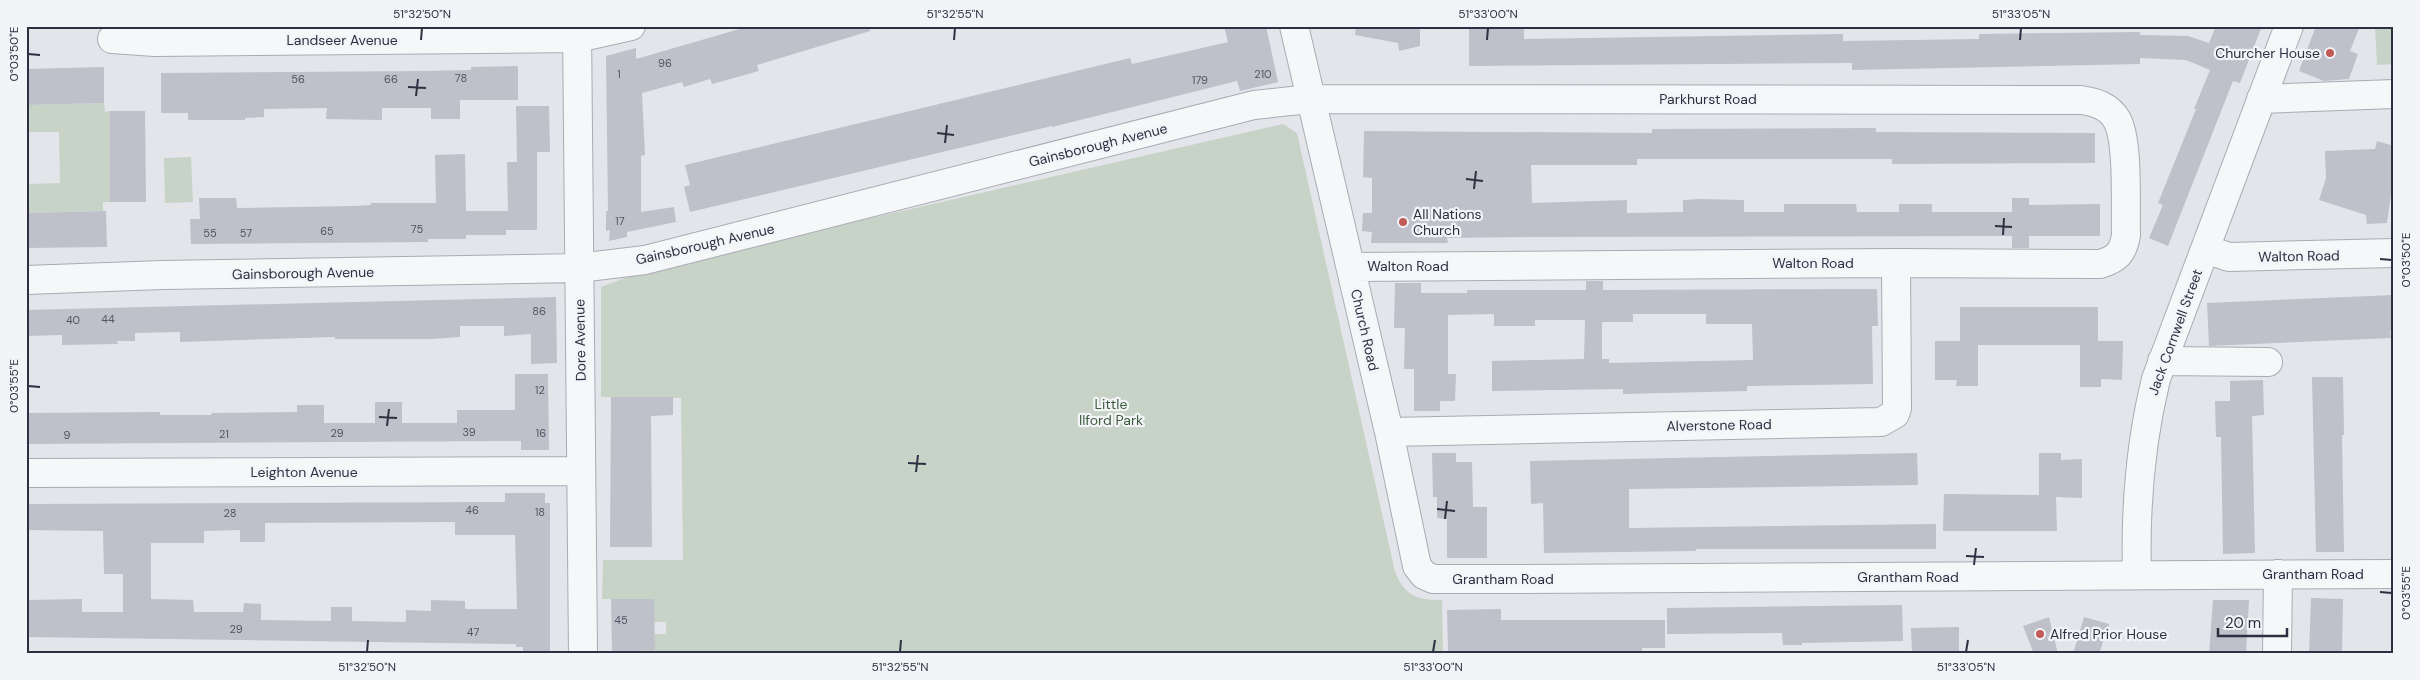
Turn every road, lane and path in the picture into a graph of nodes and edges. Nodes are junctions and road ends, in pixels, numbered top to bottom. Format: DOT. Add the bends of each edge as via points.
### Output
graph roads {
  1 [pos="631,26"];
  2 [pos="1294,26"];
  3 [pos="2289,26"];
  4 [pos="577,32"];
  5 [pos="112,39"];
  6 [pos="2394,94"];
  7 [pos="1310,99"];
  8 [pos="2261,100"];
  9 [pos="2105,107"];
  10 [pos="2205,249"];
  11 [pos="2394,253"];
  12 [pos="1896,263"];
  13 [pos="1350,267"];
  14 [pos="579,268"];
  15 [pos="26,280"];
  16 [pos="2162,361"];
  17 [pos="2268,362"];
  18 [pos="1389,432"];
  19 [pos="581,471"];
  20 [pos="26,473"];
  21 [pos="2278,574"];
  22 [pos="2394,574"];
  23 [pos="1424,575"];
  24 [pos="2137,575"];
  25 [pos="583,654"];
  26 [pos="2277,654"];
  1 -- 4 [label="street, Landseer Avenue"];
  2 -- 7 [label="street, Church Road"];
  3 -- 8 [label="street, Jack Cornwell Street"];
  4 -- 5 [label="street, Landseer Avenue" via="155,42"];
  4 -- 14 [label="street, Dore Avenue"];
  6 -- 8 [label="street"];
  7 -- 9 [label="street, Parkhurst Road" via="2081,100"];
  7 -- 13 [label="street, Church Road"];
  7 -- 14 [label="street, Gainsborough Avenue" via="1254,105 645,260"];
  8 -- 10 [label="street, Jack Cornwell Street"];
  9 -- 12 [label="street, Walton Road" via="2116,119 2123,139 2126,234 2119,256 2100,264 2086,265"];
  10 -- 11 [label="street, Walton Road" via="2230,257"];
  10 -- 16 [label="street, Jack Cornwell Street"];
  12 -- 13 [label="street, Walton Road"];
  12 -- 18 [label="street, Alverstone Road" via="1897,408 1895,414 1881,422"];
  13 -- 18 [label="street, Church Road"];
  14 -- 15 [label="street, Gainsborough Avenue"];
  14 -- 19 [label="street, Dore Avenue"];
  16 -- 17 [label="street"];
  16 -- 24 [label="street, Jack Cornwell Street" via="2149,406 2140,457 2136,504"];
  18 -- 23 [label="street, Church Road" via="1417,566"];
  19 -- 20 [label="street, Leighton Avenue"];
  19 -- 25 [label="street, Dore Avenue"];
  21 -- 22 [label="street, Grantham Road"];
  21 -- 24 [label="street, Grantham Road"];
  21 -- 26 [label="street"];
  23 -- 24 [label="street, Grantham Road" via="1433,579"];
}
